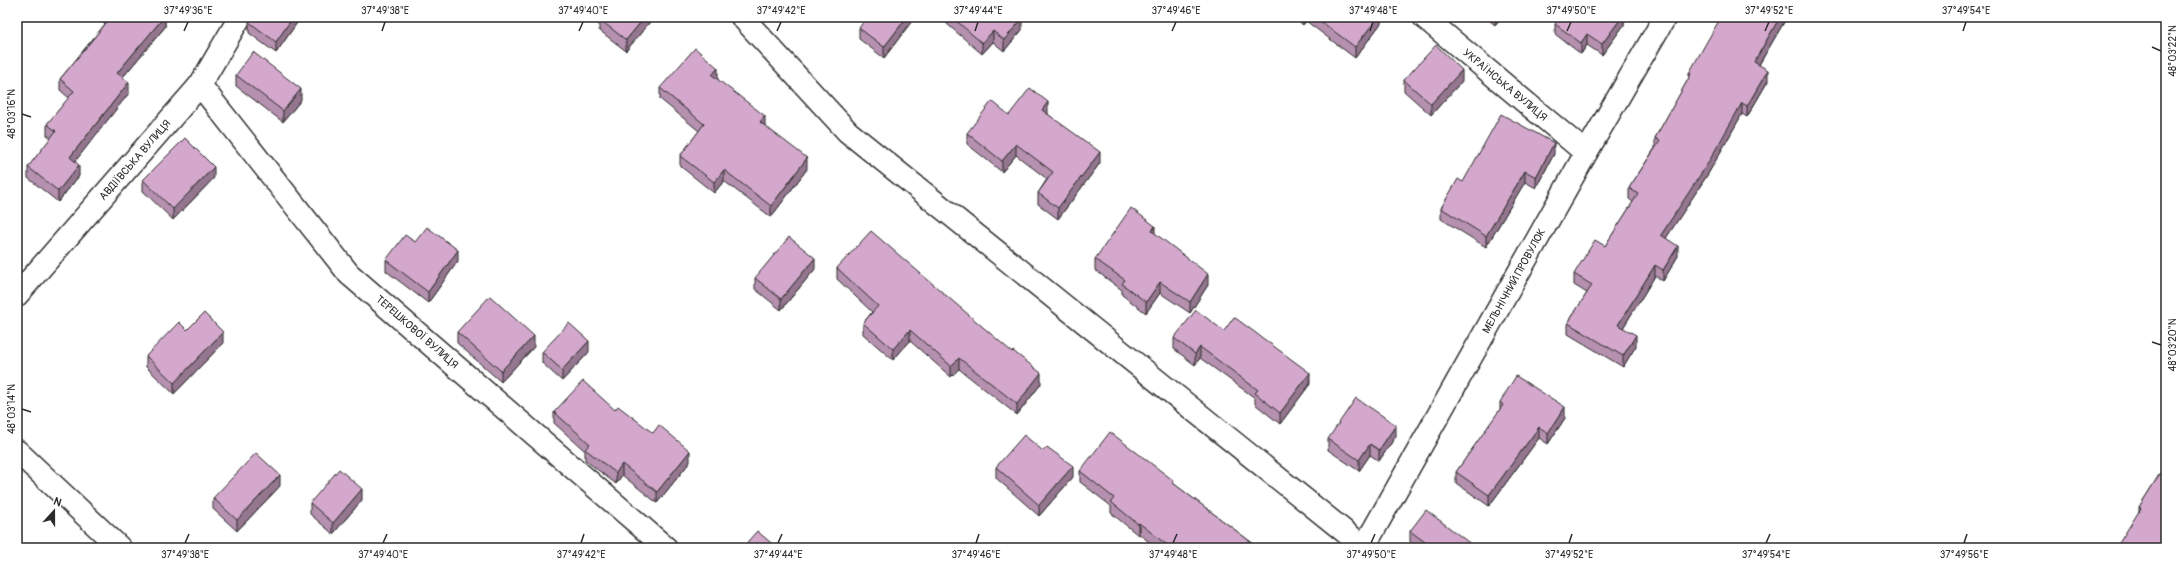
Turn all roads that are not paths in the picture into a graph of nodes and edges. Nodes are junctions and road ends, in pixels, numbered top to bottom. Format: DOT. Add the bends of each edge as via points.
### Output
graph roads {
  1 [pos="742,17"];
  2 [pos="1424,17"];
  3 [pos="1665,17"];
  4 [pos="231,20"];
  5 [pos="200,85"];
  6 [pos="1586,153"];
  7 [pos="17,295"];
  8 [pos="17,451"];
  9 [pos="120,548"];
  10 [pos="666,548"];
  11 [pos="1365,548"];
  1 -- 11 [label="street" via="848,132"];
  2 -- 6 [label="street, УКРАЇНСЬКА ВУЛИЦЯ"];
  3 -- 6 [label="street, МЕЛЬНIЧНИЙ ПРОВУЛОК"];
  4 -- 5 [label="street, АВДІЇВСЬКА ВУЛИЦЯ"];
  5 -- 7 [label="street, АВДІЇВСЬКА ВУЛИЦЯ"];
  5 -- 10 [label="street, ТЕРЕШКОВОЇ ВУЛИЦЯ" via="349,274"];
  6 -- 11 [label="street, МЕЛЬНIЧНИЙ ПРОВУЛОК"];
  8 -- 9 [label="street"];
}
